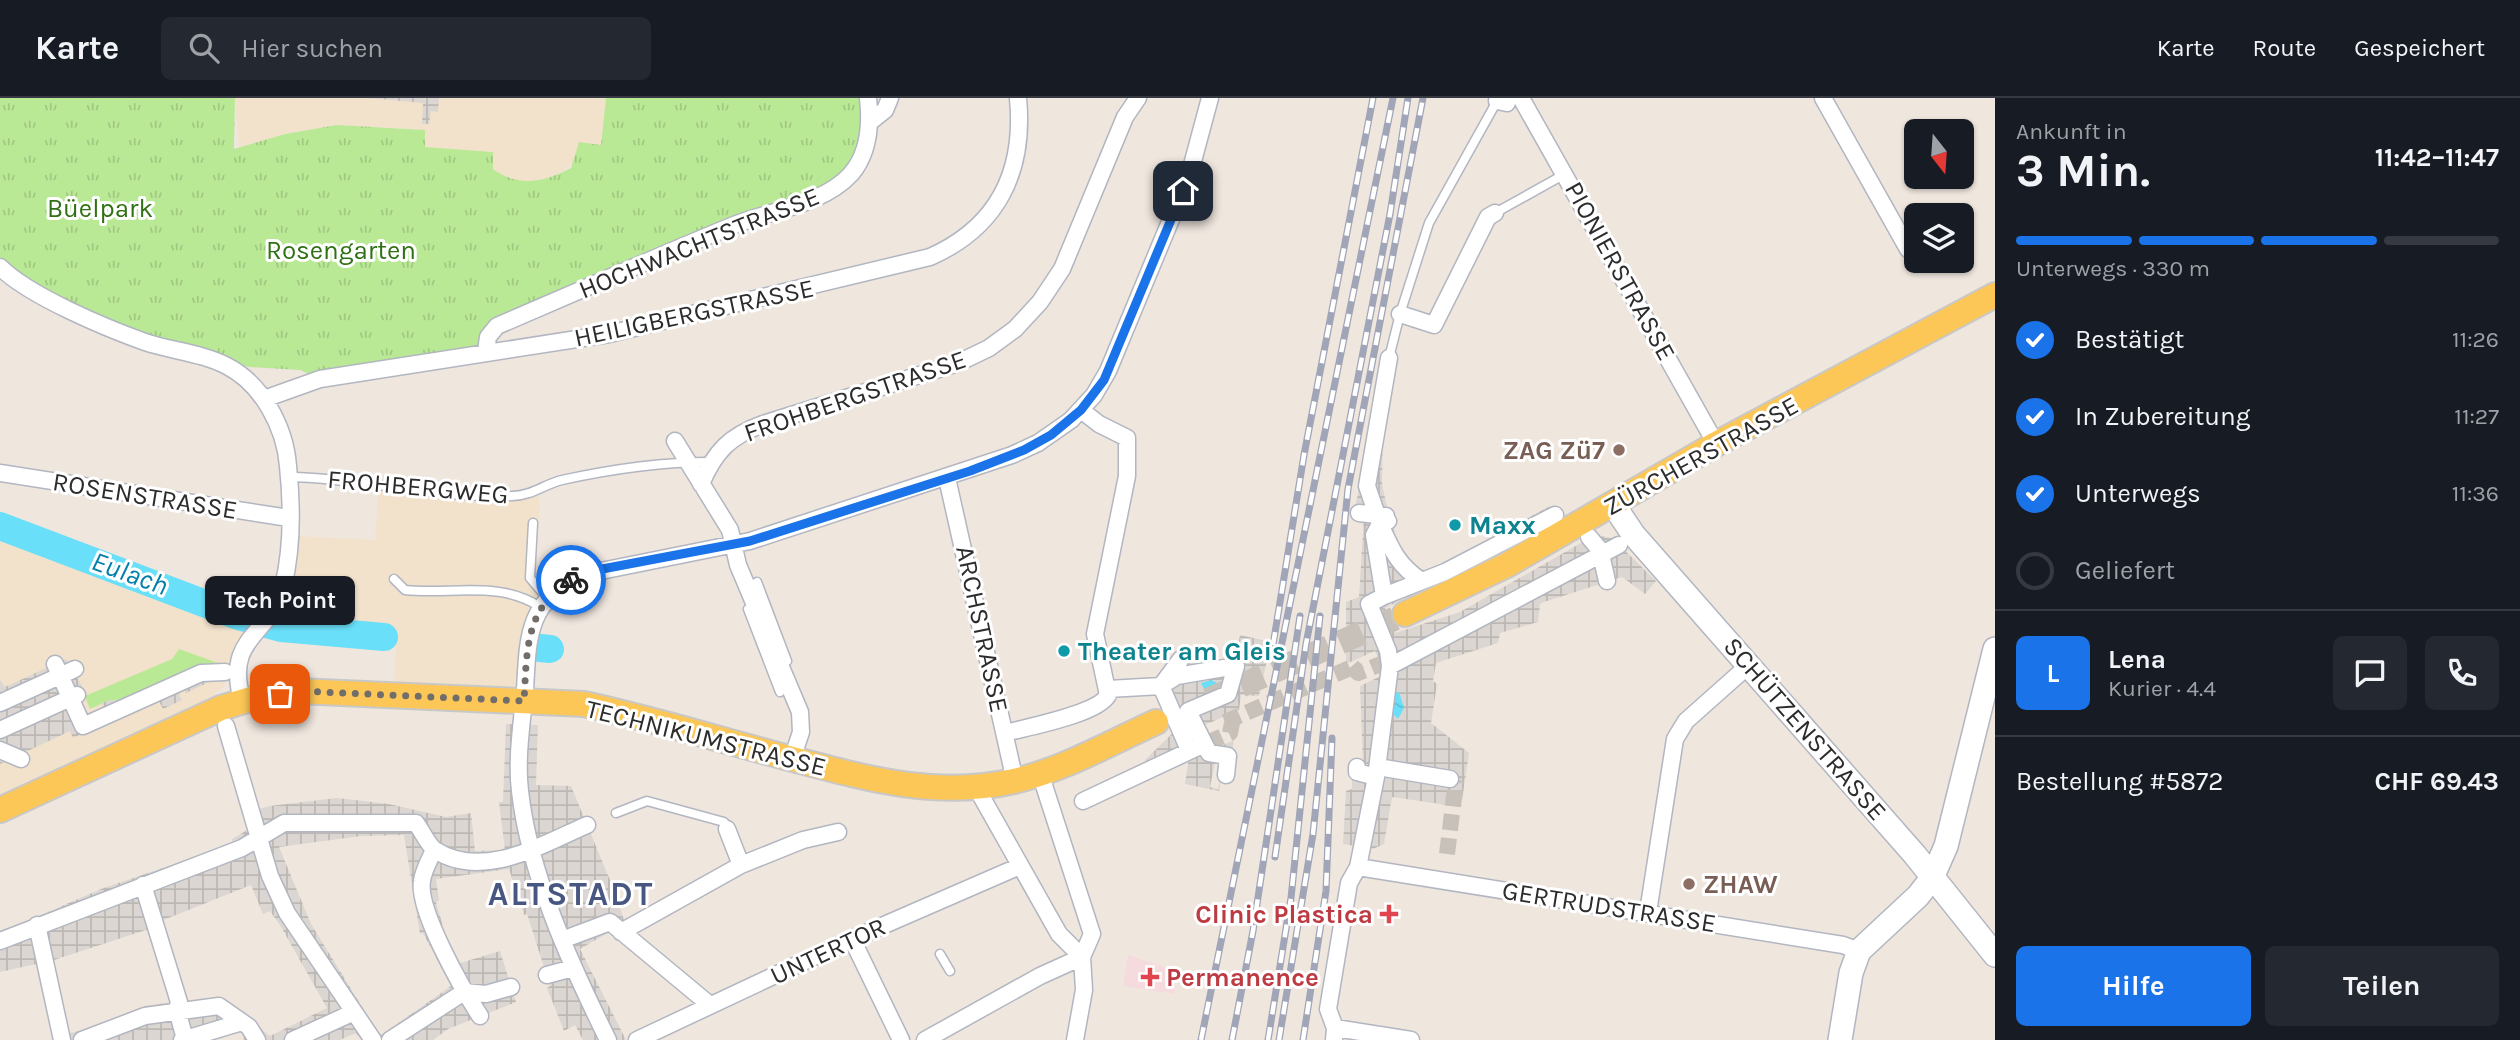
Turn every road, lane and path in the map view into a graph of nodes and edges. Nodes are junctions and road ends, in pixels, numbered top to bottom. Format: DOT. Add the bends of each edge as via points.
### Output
graph roads {
  1 [pos="868,98"];
  2 [pos="890,98"];
  3 [pos="1018,98"];
  4 [pos="1138,98"];
  5 [pos="1210,98"];
  6 [pos="1822,98"];
  7 [pos="1506,100"];
  8 [pos="870,122"];
  9 [pos="1565,174"];
  10 [pos="1495,213"];
  11 [pos="1904,242"];
  12 [pos="0,267"];
  13 [pos="1995,295"];
  14 [pos="1399,314"];
  15 [pos="486,352"];
  16 [pos="1389,358"];
  17 [pos="264,399"];
  18 [pos="1081,410"];
  19 [pos="675,441"];
  20 [pos="1716,444"];
  21 [pos="688,462"];
  22 [pos="710,462"];
  23 [pos="0,473"];
  24 [pos="289,477"];
  25 [pos="947,478"];
  26 [pos="701,484"];
  27 [pos="1367,486"];
  28 [pos="1614,504"];
  29 [pos="1559,508"];
  30 [pos="289,518"];
  31 [pos="1384,519"];
  32 [pos="533,523"];
  33 [pos="733,544"];
  34 [pos="1619,545"];
  35 [pos="1593,552"];
  36 [pos="738,565"];
  37 [pos="394,579"];
  38 [pos="425,580"];
  39 [pos="1422,581"];
  40 [pos="1606,581"];
  41 [pos="757,582"];
  42 [pos="1546,585"];
  43 [pos="433,589"];
  44 [pos="1384,596"];
  45 [pos="1544,602"];
  46 [pos="543,603"];
  47 [pos="1405,614"];
  48 [pos="1995,649"];
  49 [pos="1181,659"];
  50 [pos="1386,659"];
  51 [pos="1749,665"];
  52 [pos="225,672"];
  53 [pos="1161,686"];
  54 [pos="1108,689"];
  55 [pos="780,692"];
  56 [pos="76,697"];
  57 [pos="0,703"];
  58 [pos="103,706"];
  59 [pos="123,708"];
  60 [pos="523,711"];
  61 [pos="229,712"];
  62 [pos="800,712"];
  63 [pos="1156,722"];
  64 [pos="0,730"];
  65 [pos="1005,733"];
  66 [pos="1198,740"];
  67 [pos="0,750"];
  68 [pos="21,759"];
  69 [pos="792,759"];
  70 [pos="1357,767"];
  71 [pos="1377,772"];
  72 [pos="1040,773"];
  73 [pos="1226,775"];
  74 [pos="1450,779"];
  75 [pos="1015,781"];
  76 [pos="976,788"];
  77 [pos="1083,801"];
  78 [pos="0,810"];
  79 [pos="616,813"];
  80 [pos="587,825"];
  81 [pos="727,829"];
  82 [pos="838,832"];
  83 [pos="259,835"];
  84 [pos="532,848"];
  85 [pos="434,850"];
  86 [pos="741,865"];
  87 [pos="1020,866"];
  88 [pos="1358,867"];
  89 [pos="1932,878"];
  90 [pos="144,885"];
  91 [pos="1648,912"];
  92 [pos="37,925"];
  93 [pos="618,930"];
  94 [pos="852,939"];
  95 [pos="562,940"];
  96 [pos="0,941"];
  97 [pos="1859,951"];
  98 [pos="940,954"];
  99 [pos="1995,955"];
  100 [pos="1082,957"];
  101 [pos="573,968"];
  102 [pos="950,971"];
  103 [pos="547,975"];
  104 [pos="511,986"];
  105 [pos="464,992"];
  106 [pos="710,1005"];
  107 [pos="177,1010"];
  108 [pos="352,1013"];
  109 [pos="480,1016"];
  110 [pos="242,1022"];
  111 [pos="1335,1034"];
  112 [pos="88,1039"];
  113 [pos="62,1040"];
  114 [pos="184,1040"];
  115 [pos="257,1040"];
  116 [pos="293,1040"];
  117 [pos="373,1040"];
  118 [pos="390,1040"];
  119 [pos="608,1040"];
  120 [pos="637,1040"];
  121 [pos="901,1040"];
  122 [pos="925,1040"];
  123 [pos="1075,1040"];
  124 [pos="1411,1040"];
  125 [pos="1840,1040"];
  1 -- 8 [label="street, HOCHWACHTSTRASSE"];
  2 -- 8 [label="street" via="885,110"];
  3 -- 15 [label="street, HEILIGBERGSTRASSE" via="1018,146 1012,174 989,214 947,250 912,263 664,322"];
  4 -- 22 [label="street, FROHBERGSTRASSE" via="1125,117 1062,269 1015,329 958,363 751,428 724,443"];
  5 -- 18 [label="street" via="1178,205 1104,380"];
  6 -- 11 [label="street"];
  7 -- 9 [label="street, PIONIERSTRASSE"];
  7 -- 14 [label="lane" via="1429,223"];
  8 -- 15 [label="street, HOCHWACHTSTRASSE" via="859,162 839,185 497,326 488,337"];
  9 -- 10 [label="lane"];
  9 -- 20 [label="street, PIONIERSTRASSE"];
  10 -- 14 [label="street" via="1488,217 1434,325"];
  12 -- 17 [label="street" via="92,321 227,366"];
  13 -- 20 [label="main road, ZÜRCHERSTRASSE"];
  14 -- 16 [label="lane"];
  15 -- 17 [label="street, HEILIGBERGSTRASSE" via="320,379"];
  16 -- 27 [label="street"];
  17 -- 24 [label="street" via="283,439"];
  18 -- 25 [label="street" via="1031,447"];
  18 -- 54 [label="street" via="1127,438 1127,476 1095,634"];
  19 -- 21 [label="street"];
  20 -- 28 [label="main road, ZÜRCHERSTRASSE"];
  21 -- 22 [label="lane, FROHBERGWEG"];
  21 -- 24 [label="lane, FROHBERGWEG" via="652,463 578,477 515,496"];
  21 -- 26 [label="street"];
  22 -- 26 [label="street, FROHBERGSTRASSE"];
  23 -- 30 [label="street, ROSENSTRASSE"];
  24 -- 30 [label="street"];
  25 -- 33 [label="street"];
  25 -- 65 [label="street, ARCHSTRASSE"];
  26 -- 33 [label="street" via="730,530"];
  27 -- 31 [label="street"];
  27 -- 31 [label="street" via="1359,514"];
  28 -- 47 [label="main road, ZÜRCHERSTRASSE" via="1507,565"];
  28 -- 51 [label="street, SCHÜTZENSTRASSE" via="1633,534"];
  29 -- 39 [label="street"];
  30 -- 61 [label="street" via="283,588 241,650 238,684"];
  31 -- 39 [label="street" via="1396,559"];
  31 -- 44 [label="street" via="1374,535"];
  32 -- 46 [label="lane" via="530,578"];
  33 -- 36 [label="street"];
  33 -- 46 [label="street" via="588,572"];
  34 -- 35 [label="street"];
  35 -- 40 [label="street"];
  35 -- 42 [label="street"];
  36 -- 55 [label="lane" via="742,593"];
  36 -- 62 [label="street"];
  37 -- 43 [label="lane" via="405,590"];
  38 -- 43 [label="lane"];
  39 -- 44 [label="street"];
  41 -- 62 [label="lane" via="797,690"];
  42 -- 45 [label="street"];
  42 -- 50 [label="street"];
  43 -- 46 [label="lane" via="512,593"];
  44 -- 50 [label="street" via="1369,604"];
  46 -- 60 [label="street" via="530,631"];
  48 -- 89 [label="street" via="1946,846"];
  49 -- 53 [label="street"];
  50 -- 71 [label="street"];
  51 -- 89 [label="street, SCHÜTZENSTRASSE"];
  51 -- 91 [label="street" via="1686,721 1675,739"];
  52 -- 59 [label="street" via="201,673"];
  53 -- 54 [label="street"];
  53 -- 66 [label="street"];
  53 -- 66 [label="street" via="1178,676 1236,666 1228,694 1188,711"];
  54 -- 65 [label="street" via="1106,699 1093,708"];
  56 -- 57 [label="street" via="63,670"];
  56 -- 59 [label="street" via="83,726"];
  56 -- 64 [label="street"];
  58 -- 59 [label="lane"];
  60 -- 61 [label="main road, TECHNIKUMSTRASSE" via="298,691"];
  60 -- 69 [label="main road, TECHNIKUMSTRASSE" via="584,704"];
  60 -- 84 [label="street" via="519,790"];
  61 -- 78 [label="main road, TECHNIKUMSTRASSE"];
  61 -- 83 [label="street"];
  62 -- 69 [label="street" via="801,732"];
  63 -- 72 [label="main road"];
  65 -- 75 [label="street, ARCHSTRASSE"];
  66 -- 73 [label="street" via="1209,753 1228,756"];
  66 -- 77 [label="street"];
  67 -- 68 [label="street"];
  69 -- 76 [label="main road, TECHNIKUMSTRASSE" via="885,784"];
  70 -- 71 [label="street" via="1357,772"];
  71 -- 74 [label="street"];
  71 -- 88 [label="street"];
  72 -- 75 [label="main road"];
  72 -- 100 [label="street" via="1092,934"];
  75 -- 76 [label="main road, TECHNIKUMSTRASSE"];
  76 -- 87 [label="street"];
  79 -- 81 [label="lane" via="647,800 724,822"];
  80 -- 84 [label="street"];
  81 -- 86 [label="street"];
  82 -- 86 [label="street" via="803,840"];
  83 -- 85 [label="street" via="284,823 416,823"];
  83 -- 90 [label="street" via="242,848"];
  83 -- 108 [label="street" via="270,876 288,914"];
  84 -- 85 [label="street" via="507,859 467,861"];
  84 -- 95 [label="street"];
  85 -- 105 [label="street" via="421,882 444,953"];
  86 -- 93 [label="street"];
  87 -- 94 [label="street, UNTERTOR"];
  87 -- 100 [label="street" via="1059,934"];
  88 -- 91 [label="street, GERTRUDSTRASSE"];
  88 -- 111 [label="street" via="1349,883 1328,1009"];
  89 -- 97 [label="street"];
  89 -- 99 [label="street, SCHÜTZENSTRASSE"];
  90 -- 92 [label="street"];
  90 -- 107 [label="street" via="179,1002"];
  91 -- 97 [label="street, GERTRUDSTRASSE"];
  92 -- 96 [label="street"];
  92 -- 113 [label="street" via="49,1003"];
  93 -- 95 [label="street" via="610,922"];
  93 -- 106 [label="street"];
  94 -- 106 [label="street, UNTERTOR"];
  94 -- 121 [label="street"];
  95 -- 101 [label="street"];
  97 -- 125 [label="street"];
  98 -- 102 [label="lane"];
  100 -- 122 [label="street"];
  100 -- 123 [label="street" via="1084,990"];
  101 -- 103 [label="street"];
  101 -- 119 [label="street"];
  104 -- 105 [label="street" via="486,994"];
  105 -- 109 [label="street"];
  105 -- 118 [label="street"];
  106 -- 120 [label="street, UNTERTOR"];
  107 -- 110 [label="street" via="219,1006"];
  107 -- 112 [label="street" via="145,1016"];
  107 -- 114 [label="street"];
  108 -- 116 [label="street"];
  108 -- 117 [label="street"];
  110 -- 114 [label="street"];
  110 -- 115 [label="street"];
  111 -- 124 [label="street"];
}
